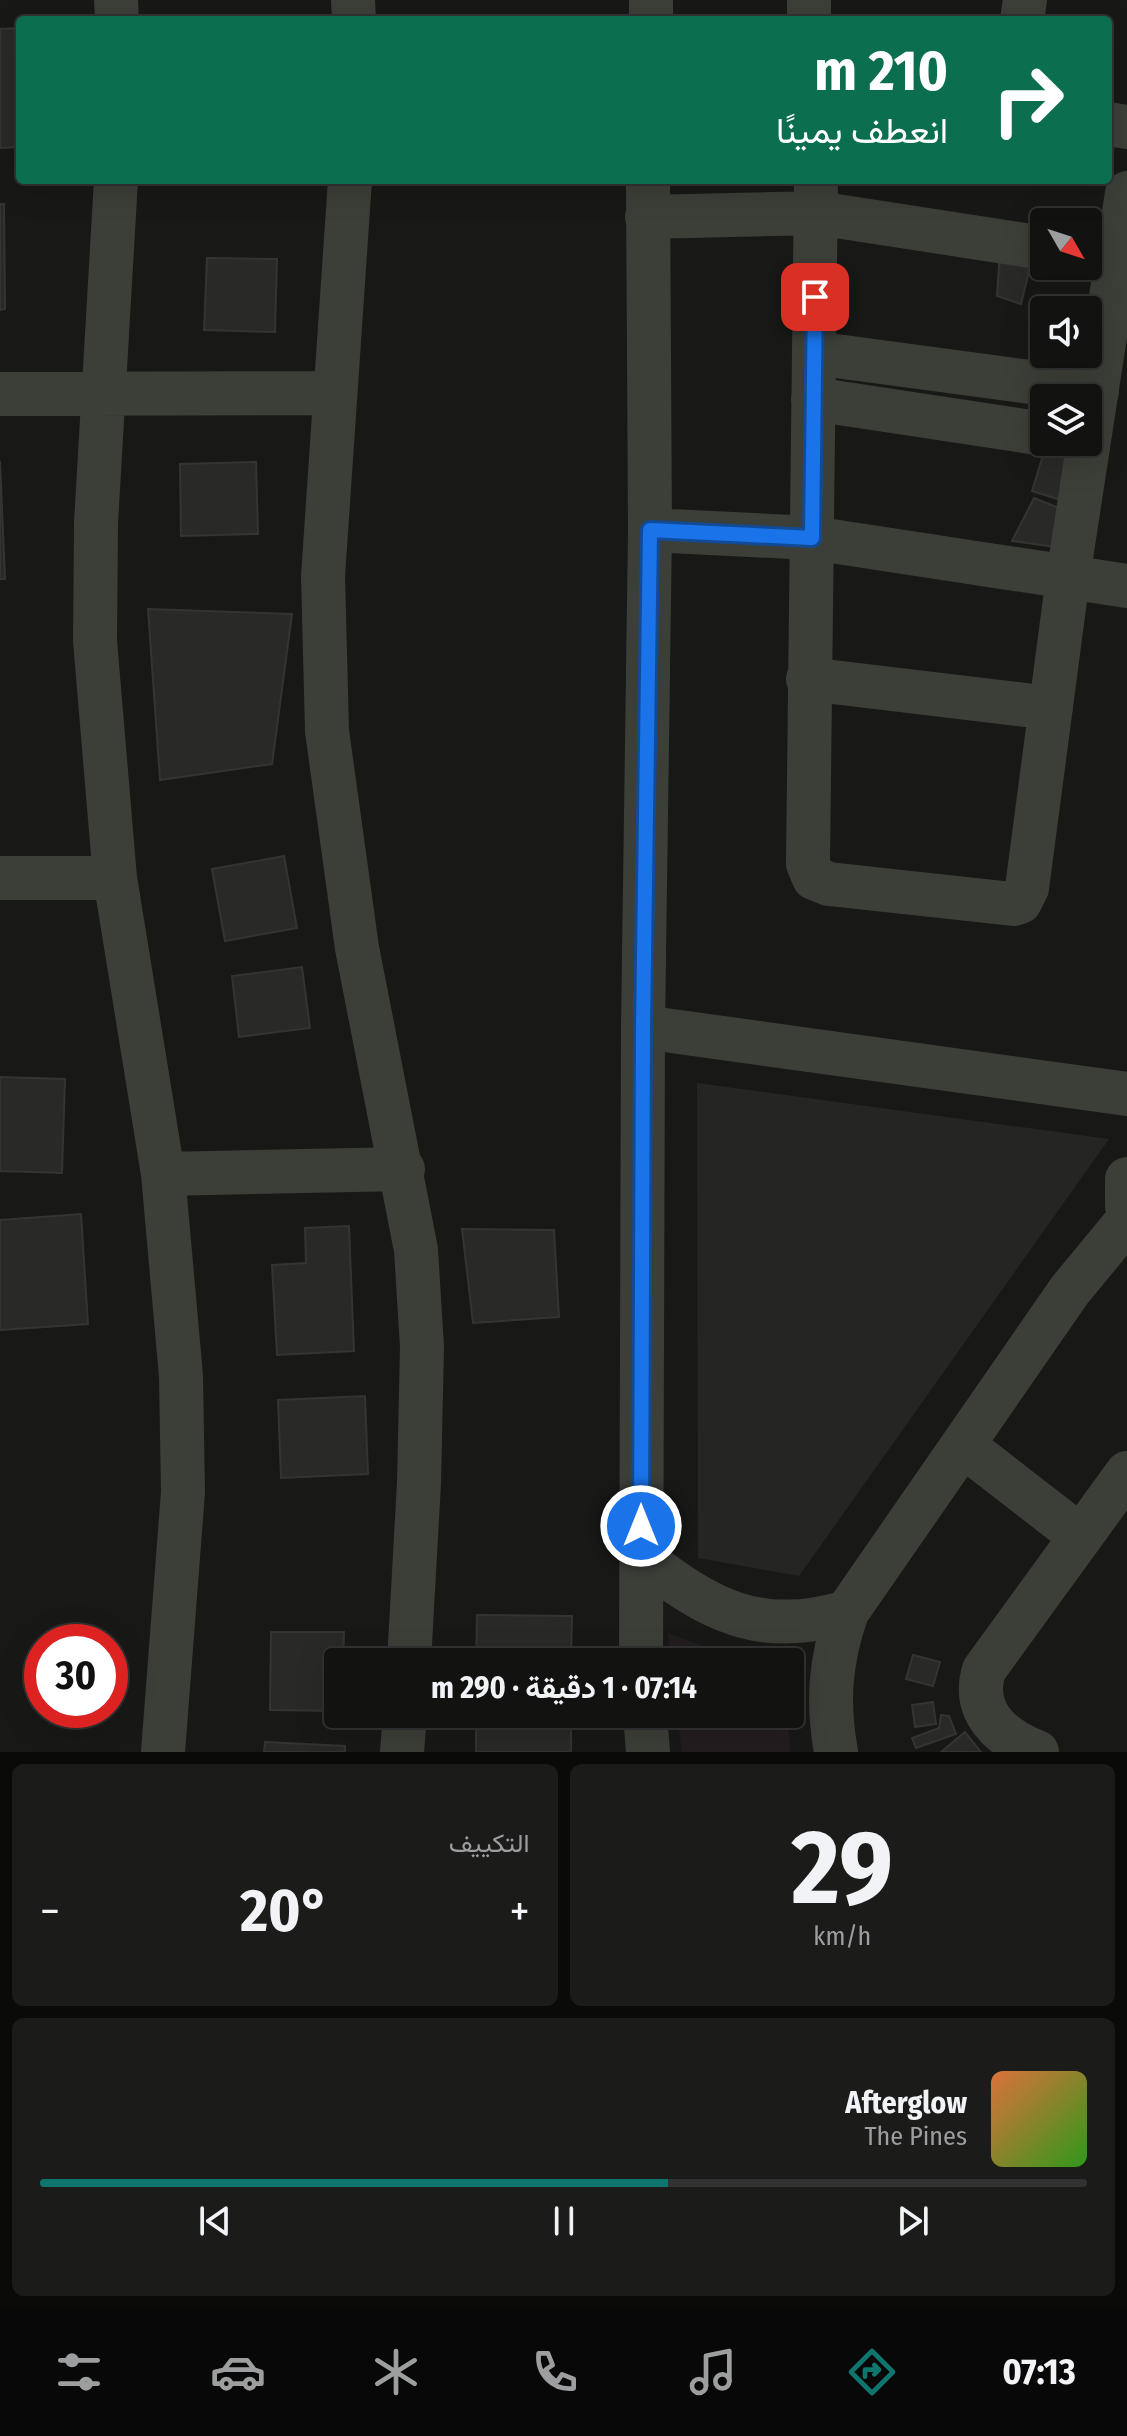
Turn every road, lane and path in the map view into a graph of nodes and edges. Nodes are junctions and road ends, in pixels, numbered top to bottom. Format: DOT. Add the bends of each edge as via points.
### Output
graph roads {
  1 [pos="116,184"];
  2 [pos="350,184"];
  3 [pos="1127,193"];
  4 [pos="816,197"];
  5 [pos="647,198"];
  6 [pos="1030,245"];
  7 [pos="1111,259"];
  8 [pos="814,353"];
  9 [pos="1045,384"];
  10 [pos="1098,384"];
  11 [pos="333,393"];
  12 [pos="0,394"];
  13 [pos="104,394"];
  14 [pos="813,399"];
  15 [pos="1030,432"];
  16 [pos="1087,456"];
  17 [pos="650,530"];
  18 [pos="812,538"];
  19 [pos="1068,577"];
  20 [pos="1127,586"];
  21 [pos="808,679"];
  22 [pos="1051,708"];
  23 [pos="0,878"];
  24 [pos="115,878"];
  25 [pos="643,1027"];
  26 [pos="1127,1094"];
  27 [pos="403,1169"];
  28 [pos="163,1174"];
  29 [pos="1127,1179"];
  30 [pos="1127,1206"];
  31 [pos="1127,1221"];
  32 [pos="964,1446"];
  33 [pos="1127,1473"];
  34 [pos="1080,1536"];
  35 [pos="641,1557"];
  36 [pos="847,1612"];
  37 [pos="410,1648"];
  38 [pos="641,1648"];
  39 [pos="404,1728"];
  40 [pos="646,1728"];
  41 [pos="163,1752"];
  42 [pos="402,1752"];
  43 [pos="648,1752"];
  44 [pos="836,1752"];
  45 [pos="1037,1752"];
  1 -- 13 [label="street"];
  2 -- 11 [label="street"];
  3 -- 7 [label="street"];
  4 -- 5 [label="street"];
  4 -- 6 [label="street"];
  4 -- 8 [label="street"];
  5 -- 17 [label="street"];
  7 -- 10 [label="street"];
  8 -- 9 [label="street"];
  8 -- 14 [label="street"];
  11 -- 13 [label="street"];
  11 -- 27 [label="street" via="323,576 327,731 357,948"];
  12 -- 13 [label="street"];
  13 -- 24 [label="street" via="95,641"];
  14 -- 15 [label="street"];
  14 -- 18 [label="street"];
  16 -- 19 [label="street"];
  17 -- 18 [label="street"];
  17 -- 25 [label="street"];
  18 -- 19 [label="street"];
  18 -- 21 [label="street"];
  19 -- 20 [label="street"];
  19 -- 22 [label="street"];
  21 -- 22 [label="street"];
  21 -- 22 [label="street" via="808,864 814,878 829,884 1020,902 1027,888"];
  23 -- 24 [label="street"];
  24 -- 28 [label="street"];
  25 -- 26 [label="street"];
  25 -- 35 [label="street"];
  27 -- 28 [label="street"];
  27 -- 37 [label="street" via="416,1250 422,1347"];
  28 -- 41 [label="street" via="181,1376 183,1492"];
  29 -- 30 [label="street"];
  31 -- 32 [label="street" via="1070,1290"];
  32 -- 34 [label="street"];
  32 -- 36 [label="street"];
  33 -- 34 [label="street"];
  34 -- 45 [label="street" via="988,1662 982,1678 980,1697 988,1717 1007,1736"];
  35 -- 36 [label="street" via="687,1592 742,1617 788,1623"];
  35 -- 38 [label="street"];
  36 -- 44 [label="street" via="830,1681"];
  39 -- 42 [label="street"];
  40 -- 43 [label="street"];
}
